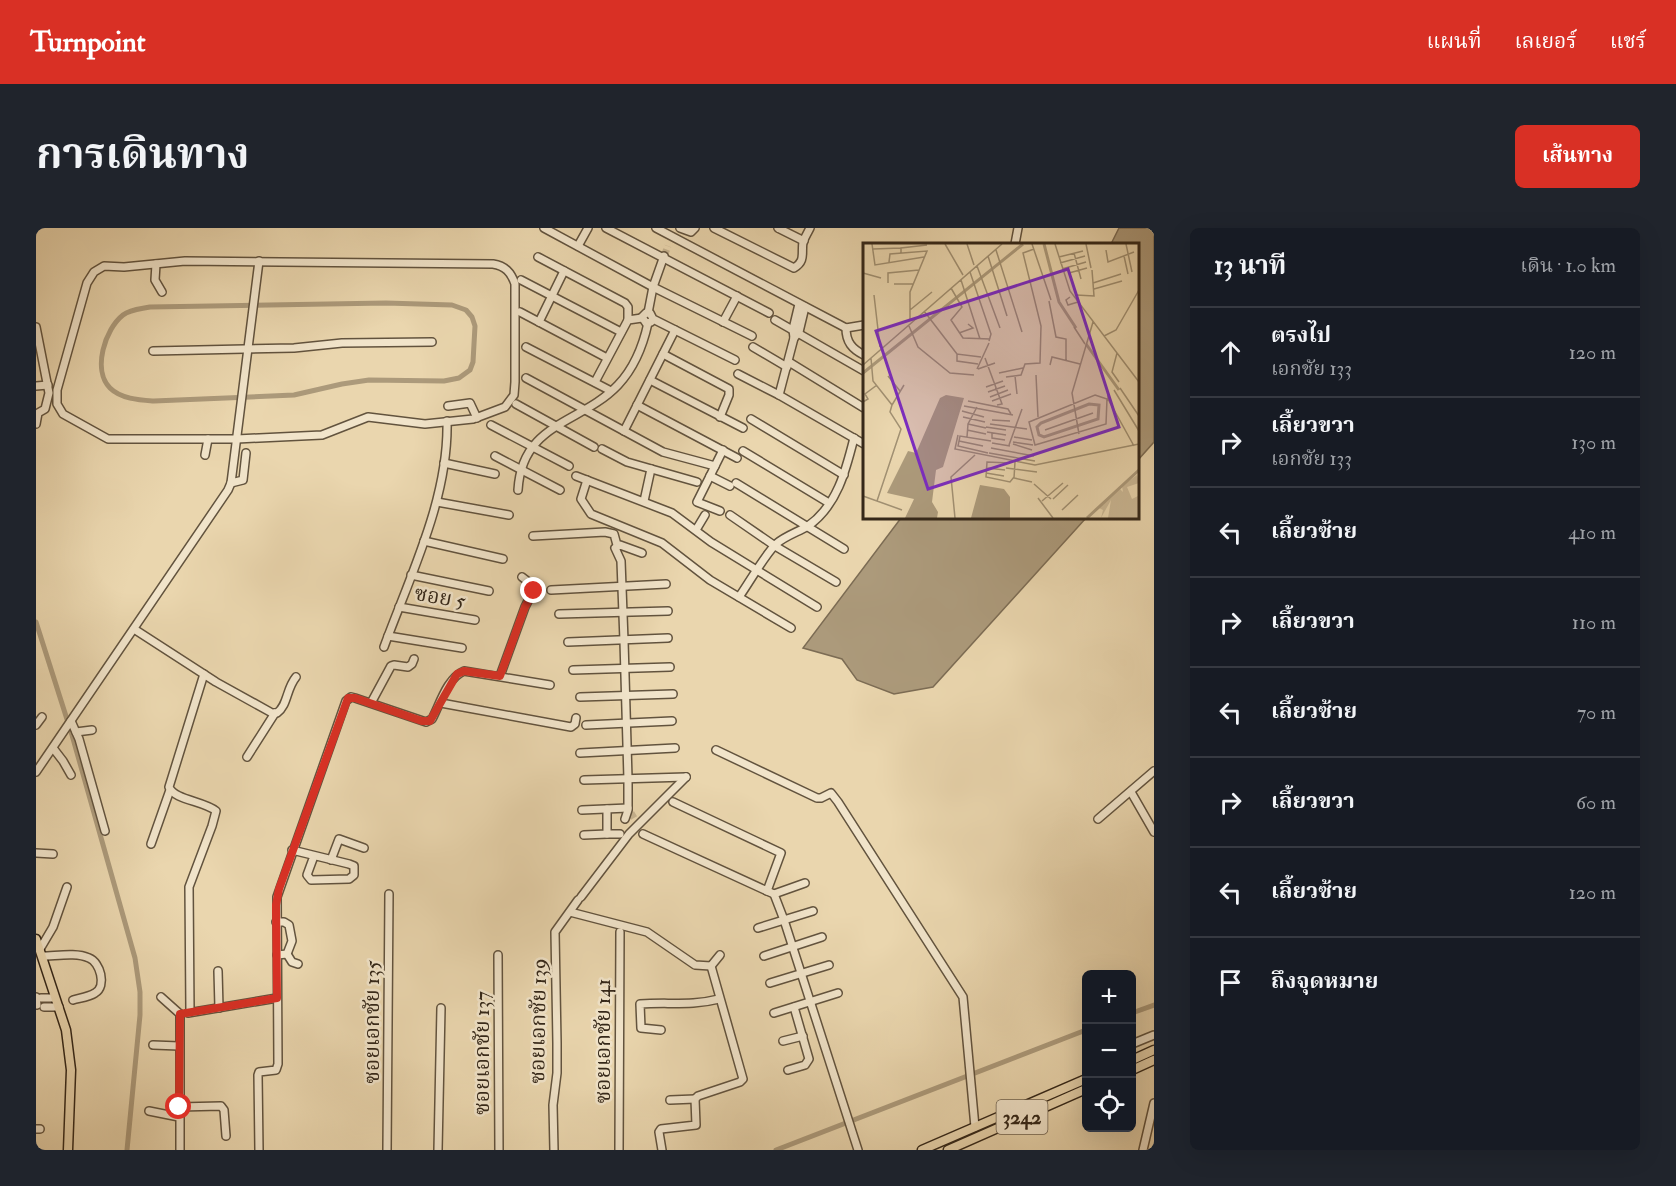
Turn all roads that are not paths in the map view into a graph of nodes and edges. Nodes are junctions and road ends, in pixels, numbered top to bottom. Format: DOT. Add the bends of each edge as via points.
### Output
graph roads {
  1 [pos="544,228"];
  2 [pos="588,228"];
  3 [pos="606,228"];
  4 [pos="656,228"];
  5 [pos="680,228"];
  6 [pos="695,228"];
  7 [pos="714,228"];
  8 [pos="778,228"];
  9 [pos="810,228"];
  10 [pos="1018,228"];
  11 [pos="673,237"];
  12 [pos="804,241"];
  13 [pos="1015,243"];
  14 [pos="578,246"];
  15 [pos="668,246"];
  16 [pos="538,257"];
  17 [pos="664,257"];
  18 [pos="259,261"];
  19 [pos="156,264"];
  20 [pos="564,270"];
  21 [pos="521,280"];
  22 [pos="653,286"];
  23 [pos="162,292"];
  24 [pos="552,296"];
  25 [pos="737,297"];
  26 [pos="802,305"];
  27 [pos="520,312"];
  28 [pos="769,313"];
  29 [pos="648,318"];
  30 [pos="628,320"];
  31 [pos="775,320"];
  32 [pos="538,322"];
  33 [pos="723,322"];
  34 [pos="863,325"];
  35 [pos="36,327"];
  36 [pos="846,328"];
  37 [pos="675,330"];
  38 [pos="621,332"];
  39 [pos="795,333"];
  40 [pos="752,336"];
  41 [pos="432,342"];
  42 [pos="526,347"];
  43 [pos="753,347"];
  44 [pos="249,349"];
  45 [pos="153,351"];
  46 [pos="663,354"];
  47 [pos="863,354"];
  48 [pos="607,358"];
  49 [pos="735,360"];
  50 [pos="788,364"];
  51 [pos="863,369"];
  52 [pos="738,374"];
  53 [pos="526,378"];
  54 [pos="650,380"];
  55 [pos="595,382"];
  56 [pos="48,385"];
  57 [pos="36,386"];
  58 [pos="611,391"];
  59 [pos="779,394"];
  60 [pos="516,404"];
  61 [pos="637,405"];
  62 [pos="448,406"];
  63 [pos="863,407"];
  64 [pos="585,409"];
  65 [pos="720,417"];
  66 [pos="477,418"];
  67 [pos="751,419"];
  68 [pos="447,422"];
  69 [pos="36,424"];
  70 [pos="491,425"];
  71 [pos="555,426"];
  72 [pos="743,428"];
  73 [pos="624,431"];
  74 [pos="854,438"];
  75 [pos="208,439"];
  76 [pos="237,439"];
  77 [pos="863,443"];
  78 [pos="533,447"];
  79 [pos="723,450"];
  80 [pos="743,451"];
  81 [pos="246,453"];
  82 [pos="205,455"];
  83 [pos="495,456"];
  84 [pos="737,458"];
  85 [pos="444,463"];
  86 [pos="569,466"];
  87 [pos="715,466"];
  88 [pos="651,469"];
  89 [pos="521,470"];
  90 [pos="495,474"];
  91 [pos="844,475"];
  92 [pos="576,476"];
  93 [pos="710,476"];
  94 [pos="587,480"];
  95 [pos="697,482"];
  96 [pos="231,483"];
  97 [pos="518,490"];
  98 [pos="560,490"];
  99 [pos="644,501"];
  100 [pos="437,502"];
  101 [pos="829,502"];
  102 [pos="720,511"];
  103 [pos="509,515"];
  104 [pos="705,515"];
  105 [pos="730,515"];
  106 [pos="807,526"];
  107 [pos="696,530"];
  108 [pos="533,536"];
  109 [pos="424,541"];
  110 [pos="617,545"];
  111 [pos="775,546"];
  112 [pos="844,549"];
  113 [pos="642,554"];
  114 [pos="502,559"];
  115 [pos="757,571"];
  116 [pos="411,575"];
  117 [pos="522,577"];
  118 [pos="836,582"];
  119 [pos="666,584"];
  120 [pos="622,586"];
  121 [pos="551,590"];
  122 [pos="489,591"];
  123 [pos="738,597"];
  124 [pos="399,607"];
  125 [pos="817,607"];
  126 [pos="668,611"];
  127 [pos="623,613"];
  128 [pos="559,615"];
  129 [pos="475,620"];
  130 [pos="791,628"];
  131 [pos="134,629"];
  132 [pos="388,636"];
  133 [pos="668,638"];
  134 [pos="624,641"];
  135 [pos="568,642"];
  136 [pos="384,647"];
  137 [pos="462,648"];
  138 [pos="414,659"];
  139 [pos="670,667"];
  140 [pos="625,668"];
  141 [pos="573,670"];
  142 [pos="204,674"];
  143 [pos="500,676"];
  144 [pos="296,677"];
  145 [pos="550,686"];
  146 [pos="672,694"];
  147 [pos="626,696"];
  148 [pos="580,698"];
  149 [pos="371,703"];
  150 [pos="441,703"];
  151 [pos="275,713"];
  152 [pos="44,714"];
  153 [pos="576,718"];
  154 [pos="672,721"];
  155 [pos="70,722"];
  156 [pos="627,723"];
  157 [pos="36,725"];
  158 [pos="586,725"];
  159 [pos="92,730"];
  160 [pos="76,732"];
  161 [pos="52,748"];
  162 [pos="675,748"];
  163 [pos="716,750"];
  164 [pos="627,751"];
  165 [pos="580,753"];
  166 [pos="247,757"];
  167 [pos="39,762"];
  168 [pos="1154,771"];
  169 [pos="36,772"];
  170 [pos="71,775"];
  171 [pos="628,779"];
  172 [pos="584,780"];
  173 [pos="170,790"];
  174 [pos="1131,792"];
  175 [pos="673,802"];
  176 [pos="607,808"];
  177 [pos="582,810"];
  178 [pos="630,812"];
  179 [pos="1098,819"];
  180 [pos="637,826"];
  181 [pos="105,831"];
  182 [pos="342,831"];
  183 [pos="1154,831"];
  184 [pos="607,834"];
  185 [pos="620,834"];
  186 [pos="629,834"];
  187 [pos="643,834"];
  188 [pos="584,835"];
  189 [pos="339,839"];
  190 [pos="151,844"];
  191 [pos="364,848"];
  192 [pos="292,850"];
  193 [pos="36,853"];
  194 [pos="53,854"];
  195 [pos="314,856"];
  196 [pos="331,860"];
  197 [pos="805,883"];
  198 [pos="67,887"];
  199 [pos="767,891"];
  200 [pos="389,894"];
  201 [pos="774,894"];
  202 [pos="813,910"];
  203 [pos="570,912"];
  204 [pos="784,920"];
  205 [pos="276,922"];
  206 [pos="758,928"];
  207 [pos="620,932"];
  208 [pos="822,937"];
  209 [pos="36,939"];
  210 [pos="792,947"];
  211 [pos="41,953"];
  212 [pos="287,954"];
  213 [pos="276,955"];
  214 [pos="498,955"];
  215 [pos="720,955"];
  216 [pos="764,956"];
  217 [pos="298,964"];
  218 [pos="829,965"];
  219 [pos="711,966"];
  220 [pos="218,971"];
  221 [pos="801,974"];
  222 [pos="770,983"];
  223 [pos="838,993"];
  224 [pos="161,997"];
  225 [pos="55,998"];
  226 [pos="277,998"];
  227 [pos="719,999"];
  228 [pos="73,1000"];
  229 [pos="810,1001"];
  230 [pos="39,1002"];
  231 [pos="59,1007"];
  232 [pos="794,1007"];
  233 [pos="219,1008"];
  234 [pos="441,1008"];
  235 [pos="190,1012"];
  236 [pos="774,1013"];
  237 [pos="180,1014"];
  238 [pos="661,1030"];
  239 [pos="1154,1035"];
  240 [pos="803,1036"];
  241 [pos="783,1041"];
  242 [pos="1136,1042"];
  243 [pos="153,1045"];
  244 [pos="178,1046"];
  245 [pos="1154,1050"];
  246 [pos="1136,1058"];
  247 [pos="1154,1060"];
  248 [pos="1136,1068"];
  249 [pos="788,1070"];
  250 [pos="1082,1081"];
  251 [pos="1082,1091"];
  252 [pos="695,1099"];
  253 [pos="670,1100"];
  254 [pos="1154,1103"];
  255 [pos="179,1107"];
  256 [pos="149,1111"];
  257 [pos="179,1116"];
  258 [pos="975,1127"];
  259 [pos="957,1134"];
  260 [pos="226,1136"];
  261 [pos="957,1148"];
  262 [pos="68,1150"];
  263 [pos="180,1150"];
  264 [pos="259,1150"];
  265 [pos="387,1150"];
  266 [pos="438,1150"];
  267 [pos="499,1150"];
  268 [pos="554,1150"];
  269 [pos="619,1150"];
  270 [pos="662,1150"];
  271 [pos="858,1150"];
  272 [pos="922,1150"];
  273 [pos="948,1150"];
  274 [pos="1143,1150"];
  1 -- 14 [label="street"];
  2 -- 14 [label="street"];
  3 -- 17 [label="street"];
  4 -- 11 [label="street"];
  5 -- 6 [label="street" via="691,232"];
  7 -- 12 [label="street" via="794,268 804,258"];
  8 -- 12 [label="street"];
  9 -- 12 [label="street"];
  10 -- 13 [label="street"];
  11 -- 15 [label="street"];
  11 -- 26 [label="street"];
  14 -- 22 [label="street"];
  16 -- 20 [label="street"];
  17 -- 22 [label="street"];
  17 -- 25 [label="street"];
  18 -- 19 [label="street"];
  18 -- 44 [label="street"];
  18 -- 66 [label="street" via="503,267 515,284 514,396 505,407"];
  19 -- 23 [label="street" via="155,280"];
  19 -- 75 [label="street" via="104,266 90,276 59,382 57,404 63,414 108,439"];
  20 -- 24 [label="street"];
  20 -- 30 [label="street" via="625,303"];
  21 -- 24 [label="street"];
  22 -- 29 [label="street"];
  22 -- 33 [label="street"];
  24 -- 32 [label="street"];
  24 -- 38 [label="street"];
  25 -- 28 [label="street"];
  25 -- 33 [label="street"];
  26 -- 36 [label="street"];
  26 -- 39 [label="street"];
  27 -- 32 [label="street"];
  29 -- 30 [label="street"];
  29 -- 37 [label="street"];
  29 -- 58 [label="street" via="632,367"];
  30 -- 38 [label="street"];
  31 -- 39 [label="street"];
  32 -- 48 [label="street"];
  33 -- 40 [label="street"];
  34 -- 36 [label="street"];
  35 -- 56 [label="street"];
  36 -- 47 [label="street" via="851,346"];
  37 -- 46 [label="street"];
  37 -- 49 [label="street"];
  38 -- 48 [label="street"];
  39 -- 50 [label="street"];
  39 -- 51 [label="street"];
  41 -- 44 [label="street"];
  42 -- 55 [label="street"];
  43 -- 50 [label="street"];
  44 -- 45 [label="street"];
  44 -- 76 [label="street"];
  46 -- 54 [label="street"];
  46 -- 65 [label="street" via="729,389"];
  48 -- 55 [label="street"];
  50 -- 59 [label="street"];
  50 -- 63 [label="street"];
  52 -- 59 [label="street"];
  53 -- 64 [label="street"];
  54 -- 61 [label="street"];
  54 -- 65 [label="street"];
  55 -- 58 [label="street"];
  56 -- 57 [label="street"];
  56 -- 69 [label="street" via="48,402 38,413"];
  58 -- 64 [label="street"];
  59 -- 74 [label="street"];
  60 -- 71 [label="street"];
  61 -- 73 [label="street"];
  61 -- 79 [label="street"];
  62 -- 66 [label="street" via="470,404"];
  64 -- 71 [label="street"];
  64 -- 73 [label="street"];
  65 -- 72 [label="street"];
  66 -- 68 [label="street"];
  67 -- 91 [label="street"];
  68 -- 76 [label="street" via="424,424 368,417 322,435"];
  68 -- 85 [label="street"];
  70 -- 78 [label="street"];
  71 -- 78 [label="street"];
  71 -- 88 [label="street" via="622,460"];
  73 -- 87 [label="street" via="663,452"];
  74 -- 77 [label="street"];
  74 -- 91 [label="street"];
  75 -- 76 [label="street"];
  75 -- 82 [label="street"];
  76 -- 96 [label="street"];
  78 -- 86 [label="street"];
  78 -- 89 [label="street"];
  79 -- 84 [label="street"];
  79 -- 87 [label="street"];
  80 -- 101 [label="street"];
  81 -- 96 [label="street" via="243,480"];
  83 -- 89 [label="street"];
  85 -- 90 [label="street"];
  85 -- 100 [label="street"];
  87 -- 93 [label="street"];
  88 -- 95 [label="street"];
  88 -- 99 [label="street"];
  89 -- 97 [label="street"];
  89 -- 98 [label="street"];
  91 -- 101 [label="street"];
  92 -- 94 [label="street"];
  93 -- 102 [label="street" via="697,502"];
  93 -- 106 [label="street"];
  94 -- 99 [label="street"];
  94 -- 123 [label="street" via="581,499 591,514 662,543"];
  96 -- 131 [label="street"];
  99 -- 107 [label="street" via="672,513"];
  100 -- 103 [label="street"];
  100 -- 109 [label="street"];
  101 -- 106 [label="street"];
  104 -- 107 [label="street"];
  105 -- 111 [label="street"];
  106 -- 111 [label="street"];
  106 -- 112 [label="street"];
  107 -- 115 [label="street"];
  108 -- 110 [label="street" via="605,532 614,534"];
  109 -- 114 [label="street"];
  109 -- 116 [label="street"];
  110 -- 113 [label="street"];
  110 -- 120 [label="street"];
  111 -- 115 [label="street"];
  111 -- 118 [label="street"];
  115 -- 123 [label="street"];
  115 -- 125 [label="street"];
  116 -- 122 [label="street"];
  116 -- 124 [label="street"];
  117 -- 143 [label="street" via="535,587"];
  119 -- 120 [label="street"];
  120 -- 121 [label="street"];
  120 -- 127 [label="street"];
  123 -- 130 [label="street"];
  124 -- 129 [label="street, ซอย 5"];
  124 -- 132 [label="street"];
  126 -- 127 [label="street"];
  127 -- 128 [label="street"];
  127 -- 134 [label="street"];
  131 -- 142 [label="street"];
  131 -- 155 [label="street"];
  132 -- 136 [label="street"];
  132 -- 137 [label="street"];
  133 -- 134 [label="street"];
  134 -- 135 [label="street"];
  134 -- 140 [label="street"];
  138 -- 149 [label="street" via="408,668 392,666"];
  139 -- 140 [label="street"];
  140 -- 141 [label="street"];
  140 -- 147 [label="street"];
  142 -- 151 [label="street"];
  142 -- 173 [label="street"];
  143 -- 145 [label="street"];
  143 -- 150 [label="street" via="464,671 457,674"];
  144 -- 151 [label="street" via="288,688 283,708"];
  146 -- 147 [label="street"];
  147 -- 148 [label="street"];
  147 -- 156 [label="street"];
  149 -- 150 [label="street" via="426,722"];
  149 -- 192 [label="street" via="351,697 346,701"];
  150 -- 153 [label="street" via="571,727"];
  151 -- 166 [label="street"];
  152 -- 157 [label="street"];
  154 -- 156 [label="street"];
  155 -- 160 [label="street"];
  155 -- 161 [label="street"];
  156 -- 158 [label="street"];
  156 -- 164 [label="street"];
  159 -- 160 [label="street"];
  160 -- 181 [label="street"];
  161 -- 167 [label="street"];
  161 -- 170 [label="street"];
  162 -- 164 [label="street"];
  163 -- 258 [label="street" via="817,798 831,793 962,993"];
  164 -- 165 [label="street"];
  164 -- 171 [label="street"];
  167 -- 169 [label="street"];
  168 -- 174 [label="street"];
  171 -- 172 [label="street"];
  171 -- 178 [label="street"];
  171 -- 180 [label="street, ซอยเอกชัย 139" via="686,777"];
  173 -- 190 [label="street"];
  173 -- 235 [label="street" via="216,811 189,887"];
  174 -- 179 [label="street"];
  174 -- 183 [label="street"];
  175 -- 199 [label="street" via="781,853"];
  176 -- 177 [label="street"];
  176 -- 178 [label="street"];
  176 -- 184 [label="street"];
  178 -- 180 [label="street"];
  178 -- 186 [label="street" via="626,821"];
  180 -- 186 [label="street, ซอยเอกชัย 139"];
  182 -- 189 [label="street"];
  184 -- 185 [label="street"];
  184 -- 188 [label="street"];
  186 -- 203 [label="street, ซอยเอกชัย 139"];
  187 -- 199 [label="street"];
  189 -- 191 [label="street"];
  189 -- 196 [label="street"];
  192 -- 195 [label="street"];
  192 -- 205 [label="street" via="277,897"];
  193 -- 194 [label="street"];
  195 -- 196 [label="street"];
  195 -- 196 [label="street" via="308,879 352,878 354,866"];
  197 -- 201 [label="street"];
  198 -- 211 [label="street"];
  199 -- 201 [label="street"];
  200 -- 265 [label="street, ซอยเอกชัย 135"];
  201 -- 204 [label="street"];
  202 -- 204 [label="street"];
  203 -- 219 [label="street" via="647,932 695,966"];
  203 -- 268 [label="street, ซอยเอกชัย 139" via="557,928 555,938"];
  204 -- 206 [label="street"];
  204 -- 210 [label="street"];
  205 -- 212 [label="street" via="289,926 292,941"];
  205 -- 213 [label="street"];
  207 -- 269 [label="street, ซอยเอกชัย 141"];
  208 -- 210 [label="street"];
  209 -- 211 [label="main road"];
  210 -- 216 [label="street"];
  210 -- 221 [label="street"];
  211 -- 225 [label="main road"];
  211 -- 228 [label="street" via="82,956 96,962 100,988"];
  212 -- 213 [label="street"];
  212 -- 217 [label="street"];
  213 -- 226 [label="street"];
  214 -- 267 [label="street, ซอยเอกชัย 137"];
  215 -- 219 [label="street"];
  218 -- 221 [label="street"];
  219 -- 227 [label="street"];
  220 -- 233 [label="street"];
  221 -- 222 [label="street"];
  221 -- 229 [label="street"];
  223 -- 229 [label="street"];
  224 -- 237 [label="street"];
  225 -- 230 [label="street"];
  225 -- 231 [label="main road"];
  226 -- 233 [label="street"];
  226 -- 264 [label="street" via="277,1068 258,1075"];
  227 -- 238 [label="street" via="701,1004 640,1004 641,1028"];
  227 -- 252 [label="street" via="743,1079"];
  229 -- 232 [label="street"];
  229 -- 271 [label="street"];
  230 -- 231 [label="street"];
  231 -- 262 [label="main road" via="71,1070"];
  232 -- 236 [label="street"];
  232 -- 240 [label="street"];
  233 -- 235 [label="street"];
  234 -- 266 [label="street"];
  235 -- 237 [label="street"];
  237 -- 244 [label="street"];
  239 -- 242 [label="street"];
  240 -- 241 [label="street"];
  240 -- 249 [label="street" via="808,1063"];
  243 -- 244 [label="street"];
  244 -- 255 [label="street"];
  245 -- 246 [label="main road"];
  247 -- 248 [label="main road"];
  250 -- 258 [label="main road, 3242"];
  251 -- 261 [label="main road, 3242"];
  252 -- 253 [label="street"];
  252 -- 270 [label="street" via="696,1125 661,1129"];
  254 -- 274 [label="street"];
  255 -- 257 [label="street"];
  255 -- 260 [label="street" via="221,1106"];
  256 -- 257 [label="street"];
  257 -- 263 [label="street"];
  258 -- 259 [label="main road, 3242"];
  259 -- 261 [label="main road"];
  259 -- 272 [label="main road, 3242"];
  261 -- 273 [label="main road, 3242"];
}
